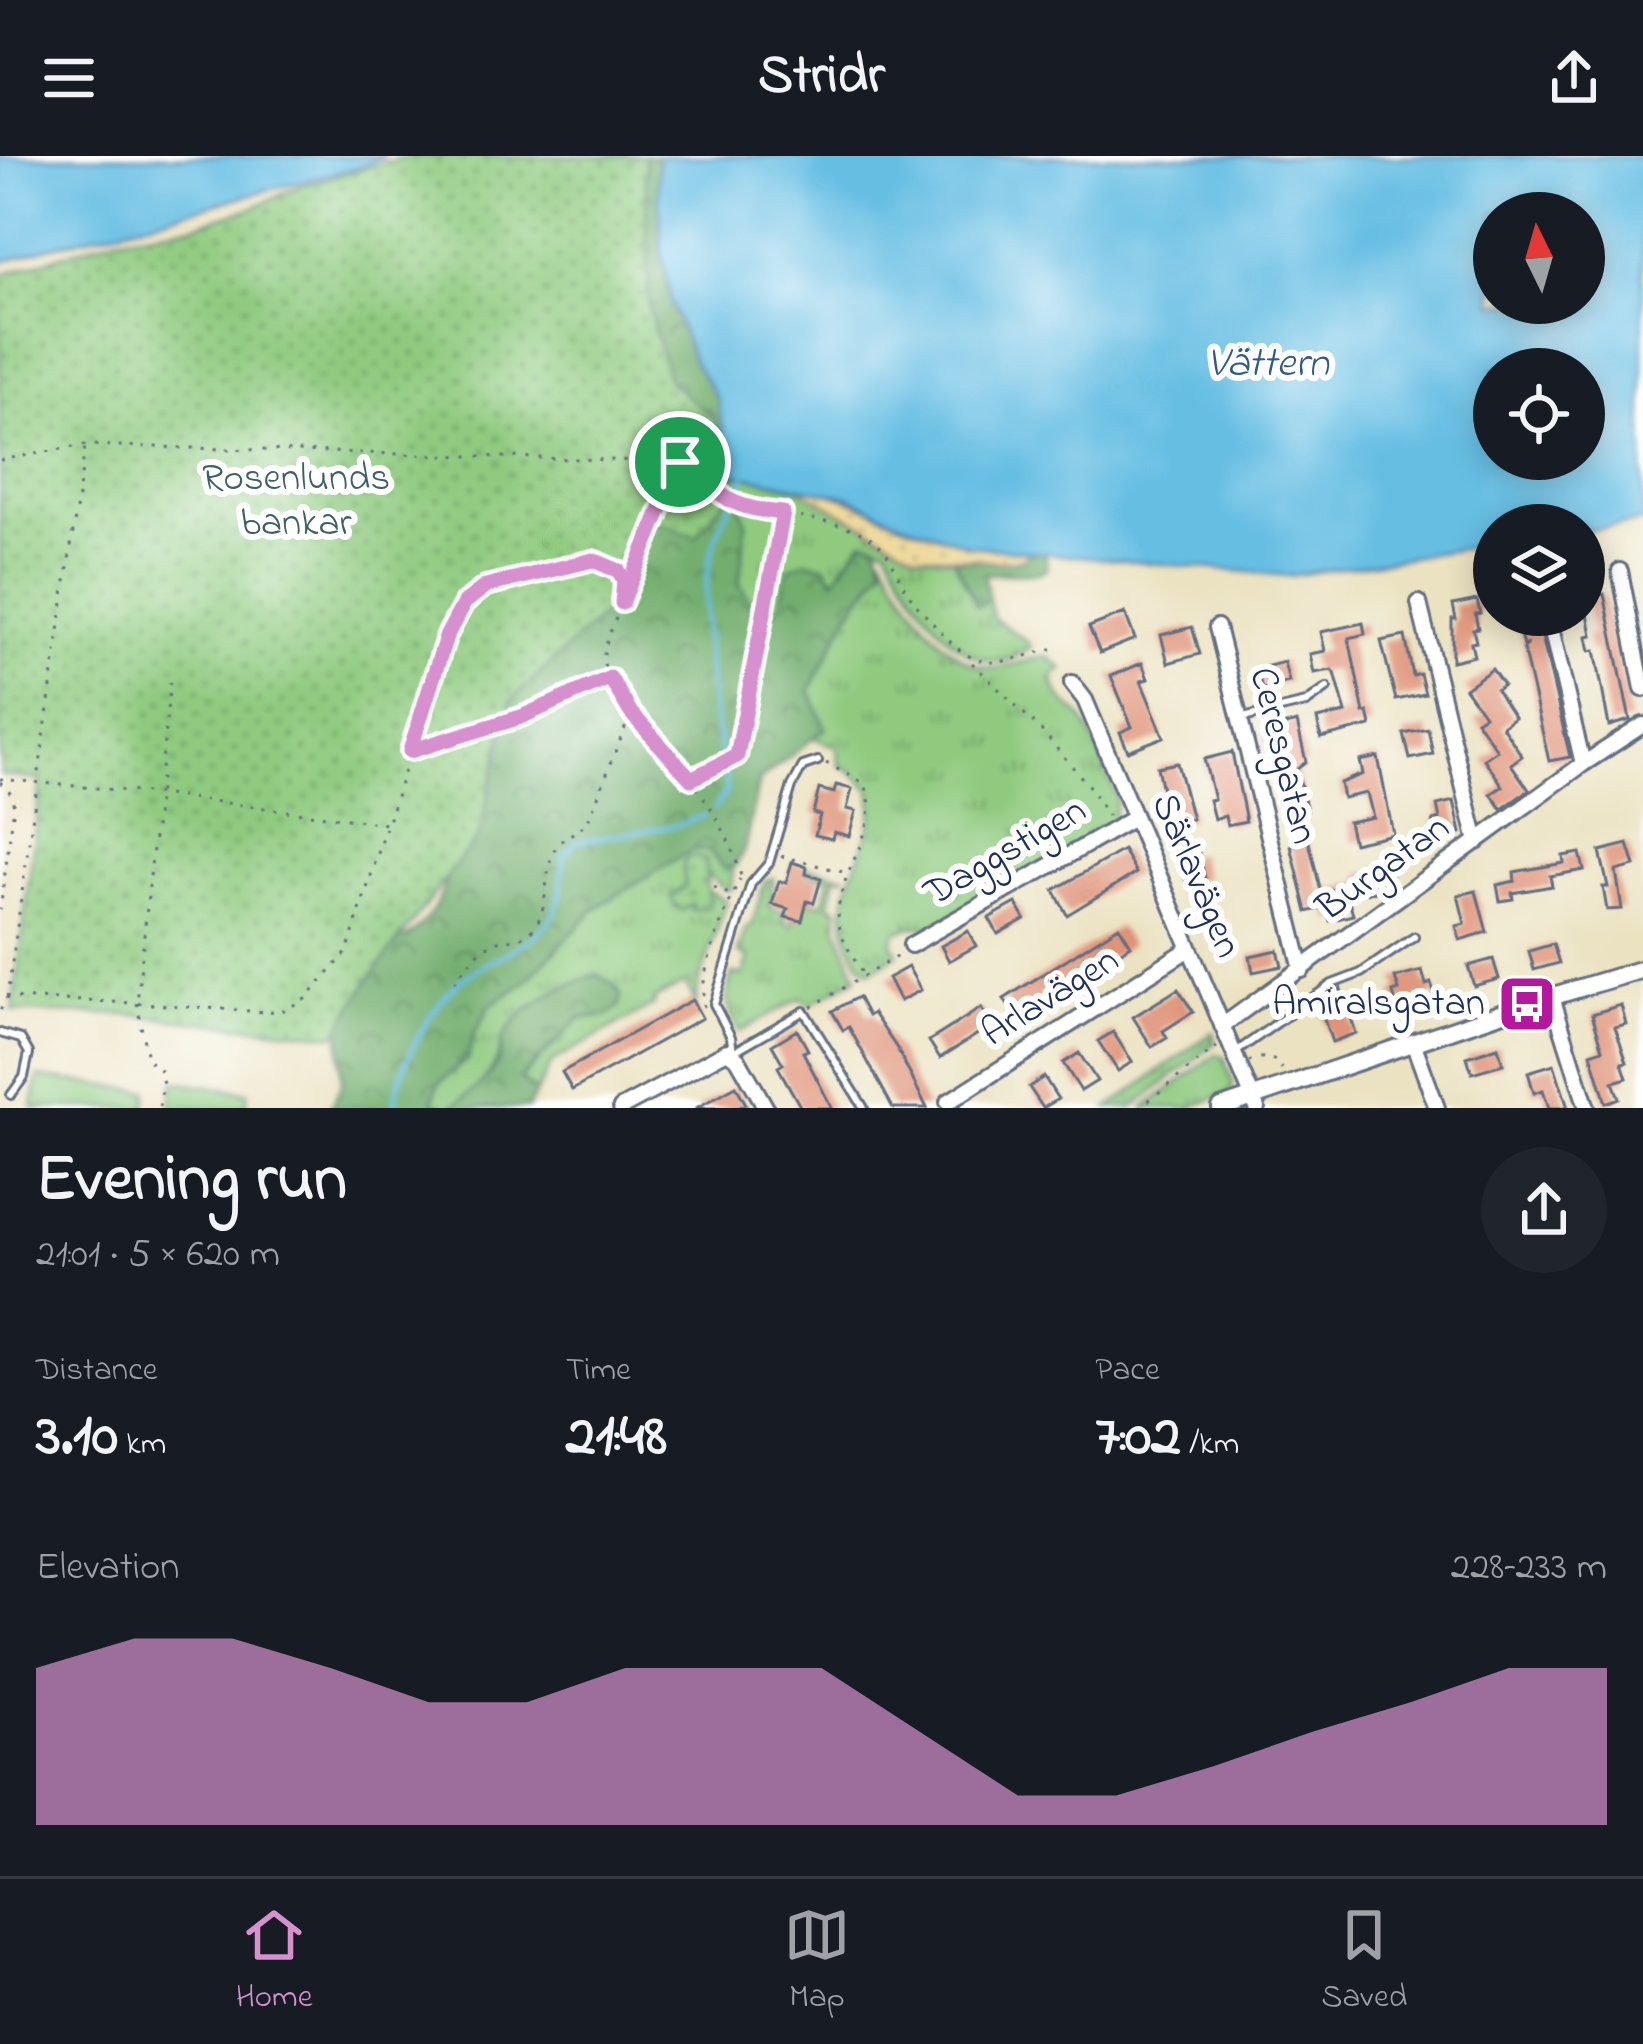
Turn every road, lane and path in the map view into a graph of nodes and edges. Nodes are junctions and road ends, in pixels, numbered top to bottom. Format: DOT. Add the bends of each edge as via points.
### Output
graph roads {
  1 [pos="85,445"];
  2 [pos="0,460"];
  3 [pos="680,462"];
  4 [pos="678,469"];
  5 [pos="719,495"];
  6 [pos="783,513"];
  7 [pos="1620,571"];
  8 [pos="622,603"];
  9 [pos="1419,603"];
  10 [pos="1217,627"];
  11 [pos="1638,633"];
  12 [pos="1553,636"];
  13 [pos="1055,648"];
  14 [pos="970,659"];
  15 [pos="610,678"];
  16 [pos="170,682"];
  17 [pos="1072,683"];
  18 [pos="1327,688"];
  19 [pos="1643,689"];
  20 [pos="631,713"];
  21 [pos="1239,719"];
  22 [pos="1643,725"];
  23 [pos="410,751"];
  24 [pos="818,761"];
  25 [pos="1583,764"];
  26 [pos="691,779"];
  27 [pos="0,780"];
  28 [pos="35,782"];
  29 [pos="158,794"];
  30 [pos="1134,818"];
  31 [pos="388,824"];
  32 [pos="1116,828"];
  33 [pos="1478,842"];
  34 [pos="772,854"];
  35 [pos="849,874"];
  36 [pos="741,878"];
  37 [pos="714,887"];
  38 [pos="732,896"];
  39 [pos="0,910"];
  40 [pos="1414,937"];
  41 [pos="911,945"];
  42 [pos="1189,950"];
  43 [pos="1643,968"];
  44 [pos="1302,970"];
  45 [pos="864,977"];
  46 [pos="455,982"];
  47 [pos="1552,997"];
  48 [pos="7,998"];
  49 [pos="136,1003"];
  50 [pos="0,1010"];
  51 [pos="804,1011"];
  52 [pos="0,1033"];
  53 [pos="1228,1040"];
  54 [pos="1413,1042"];
  55 [pos="733,1052"];
  56 [pos="11,1095"];
  57 [pos="949,1102"];
  58 [pos="1255,1102"];
  59 [pos="159,1108"];
  60 [pos="621,1108"];
  61 [pos="766,1108"];
  62 [pos="864,1108"];
  63 [pos="1139,1108"];
  64 [pos="1221,1108"];
  65 [pos="1437,1108"];
  66 [pos="1587,1108"];
  1 -- 2 [label="path"];
  1 -- 3 [label="path"];
  1 -- 28 [label="path"];
  3 -- 4 [label="path"];
  3 -- 5 [label="path"];
  4 -- 5 [label="path"];
  4 -- 8 [label="path"];
  5 -- 6 [label="path" via="743,509"];
  6 -- 14 [label="path" via="836,522 883,547 907,592"];
  6 -- 26 [label="path" via="741,746 728,763"];
  7 -- 11 [label="street"];
  8 -- 15 [label="path" via="607,641"];
  8 -- 23 [label="path" via="619,571 593,560 486,586 451,621"];
  9 -- 33 [label="street"];
  10 -- 21 [label="street, Ceresgatan"];
  11 -- 19 [label="street"];
  12 -- 25 [label="street"];
  13 -- 14 [label="path" via="1001,663"];
  14 -- 32 [label="path" via="1071,764"];
  15 -- 20 [label="path"];
  15 -- 23 [label="path" via="521,717"];
  16 -- 29 [label="path"];
  17 -- 30 [label="street, Särlavägen"];
  18 -- 21 [label="lane" via="1306,703"];
  20 -- 26 [label="path"];
  20 -- 46 [label="path" via="588,821 553,854 540,921 524,937 488,945"];
  21 -- 44 [label="street, Ceresgatan"];
  22 -- 25 [label="street, Burgatan"];
  23 -- 31 [label="path"];
  24 -- 34 [label="lane" via="796,775"];
  24 -- 35 [label="path" via="852,774 868,791 870,810"];
  25 -- 33 [label="street, Burgatan"];
  26 -- 36 [label="path" via="728,835"];
  27 -- 28 [label="path"];
  27 -- 39 [label="path" via="14,806"];
  28 -- 29 [label="path"];
  28 -- 48 [label="path"];
  29 -- 31 [label="path"];
  29 -- 49 [label="path"];
  30 -- 32 [label="street, Daggstigen"];
  30 -- 42 [label="street, Särlavägen"];
  31 -- 49 [label="path" via="347,952 307,998 265,1012"];
  32 -- 41 [label="street, Daggstigen"];
  33 -- 44 [label="street, Burgatan"];
  34 -- 35 [label="path"];
  34 -- 55 [label="lane" via="751,884 713,997"];
  35 -- 45 [label="path" via="839,925"];
  37 -- 38 [label="path"];
  40 -- 53 [label="lane"];
  41 -- 45 [label="path"];
  42 -- 53 [label="street, Särlavägen"];
  42 -- 57 [label="street, Arlavägen"];
  43 -- 47 [label="street"];
  44 -- 53 [label="street, Burgatan"];
  45 -- 51 [label="path"];
  47 -- 54 [label="street"];
  47 -- 66 [label="street"];
  48 -- 49 [label="path"];
  48 -- 50 [label="path"];
  49 -- 59 [label="path" via="147,1059 160,1070"];
  51 -- 55 [label="lane"];
  51 -- 62 [label="lane"];
  52 -- 56 [label="lane" via="21,1039 29,1053"];
  53 -- 58 [label="street, Särlavägen"];
  53 -- 63 [label="path"];
  54 -- 58 [label="street"];
  54 -- 65 [label="street"];
  55 -- 60 [label="street"];
  55 -- 61 [label="street"];
  58 -- 64 [label="street"];
}
